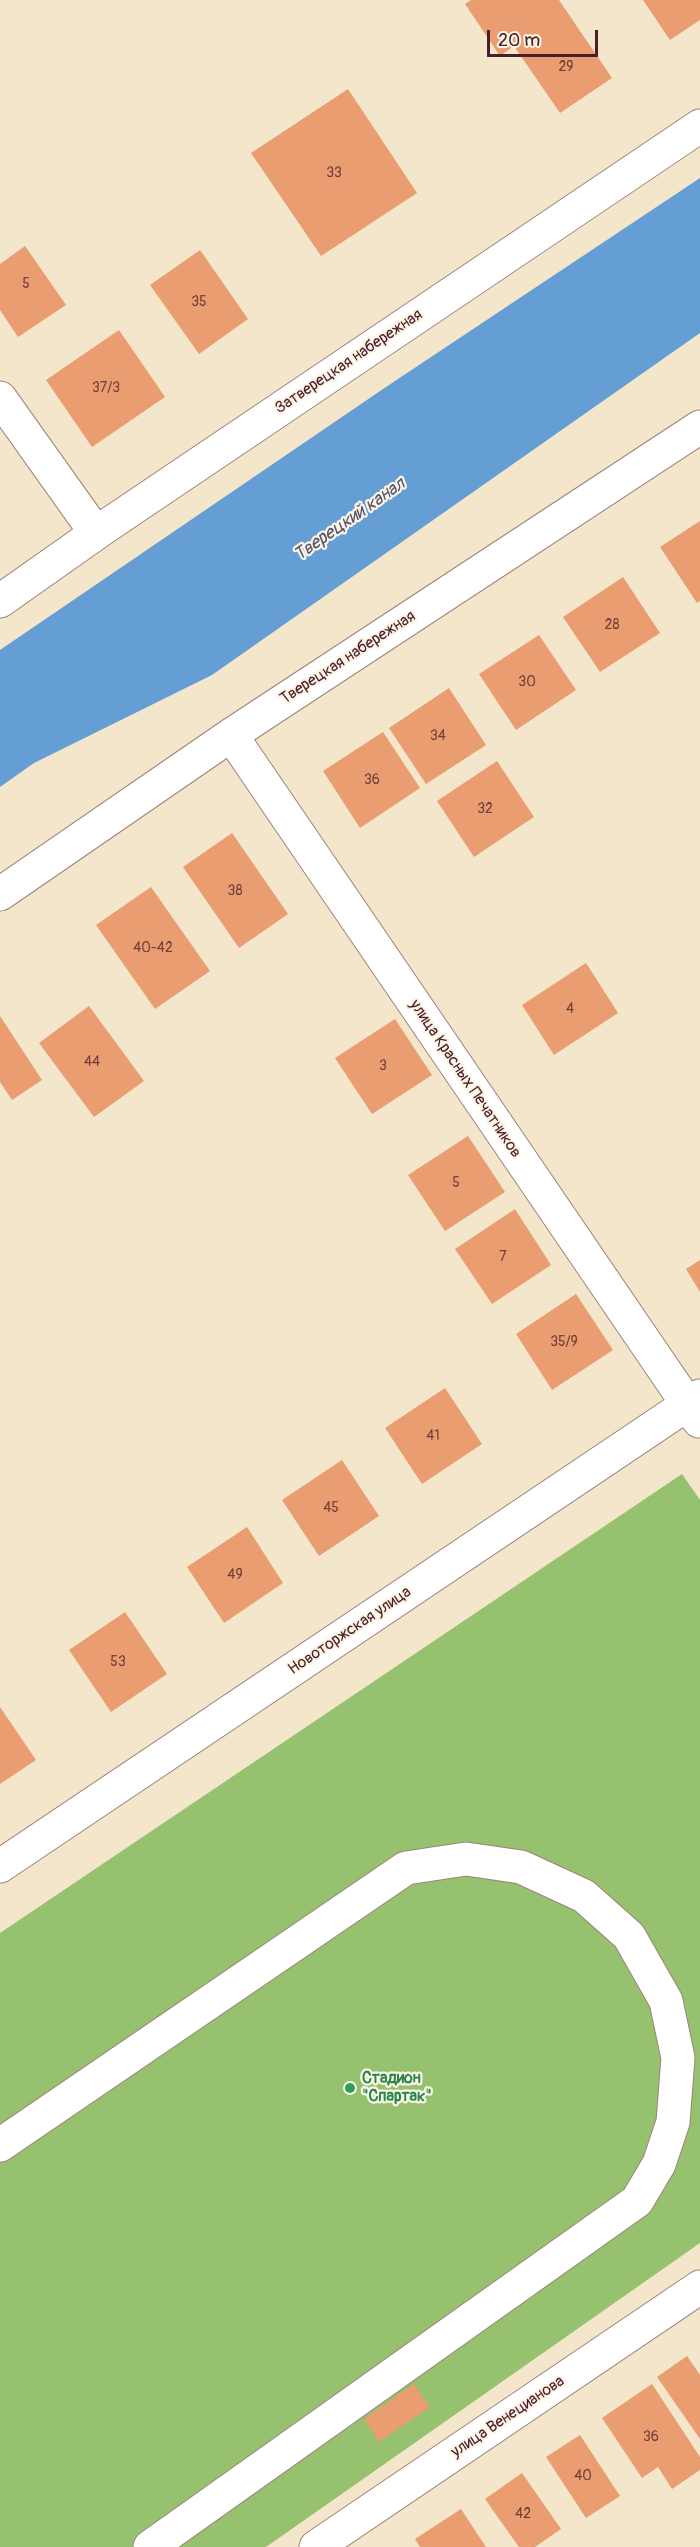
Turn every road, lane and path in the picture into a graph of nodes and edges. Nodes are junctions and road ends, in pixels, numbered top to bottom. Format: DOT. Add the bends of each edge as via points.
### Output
graph roads {
  1 [pos="700,126"];
  2 [pos="0,398"];
  3 [pos="700,427"];
  4 [pos="96,533"];
  5 [pos="0,601"];
  6 [pos="231,735"];
  7 [pos="0,894"];
  8 [pos="696,1407"];
  9 [pos="0,1866"];
  10 [pos="0,2145"];
  11 [pos="700,2287"];
  12 [pos="150,2547"];
  13 [pos="316,2547"];
  1 -- 4 [label="street, Затверецкая набережная"];
  2 -- 4 [label="street"];
  3 -- 6 [label="street, Тверецкая набережная"];
  4 -- 5 [label="street, Затверецкая набережная"];
  6 -- 7 [label="street, Тверецкая набережная"];
  6 -- 8 [label="street, улица Красных Печатников"];
  8 -- 9 [label="street, Новоторжская улица"];
  10 -- 12 [label="street" via="406,1868 466,1859 521,1867 584,1896 629,1936 666,2001 678,2058 673,2122 659,2164 637,2201"];
  11 -- 13 [label="street, улица Венецианова"];
}
